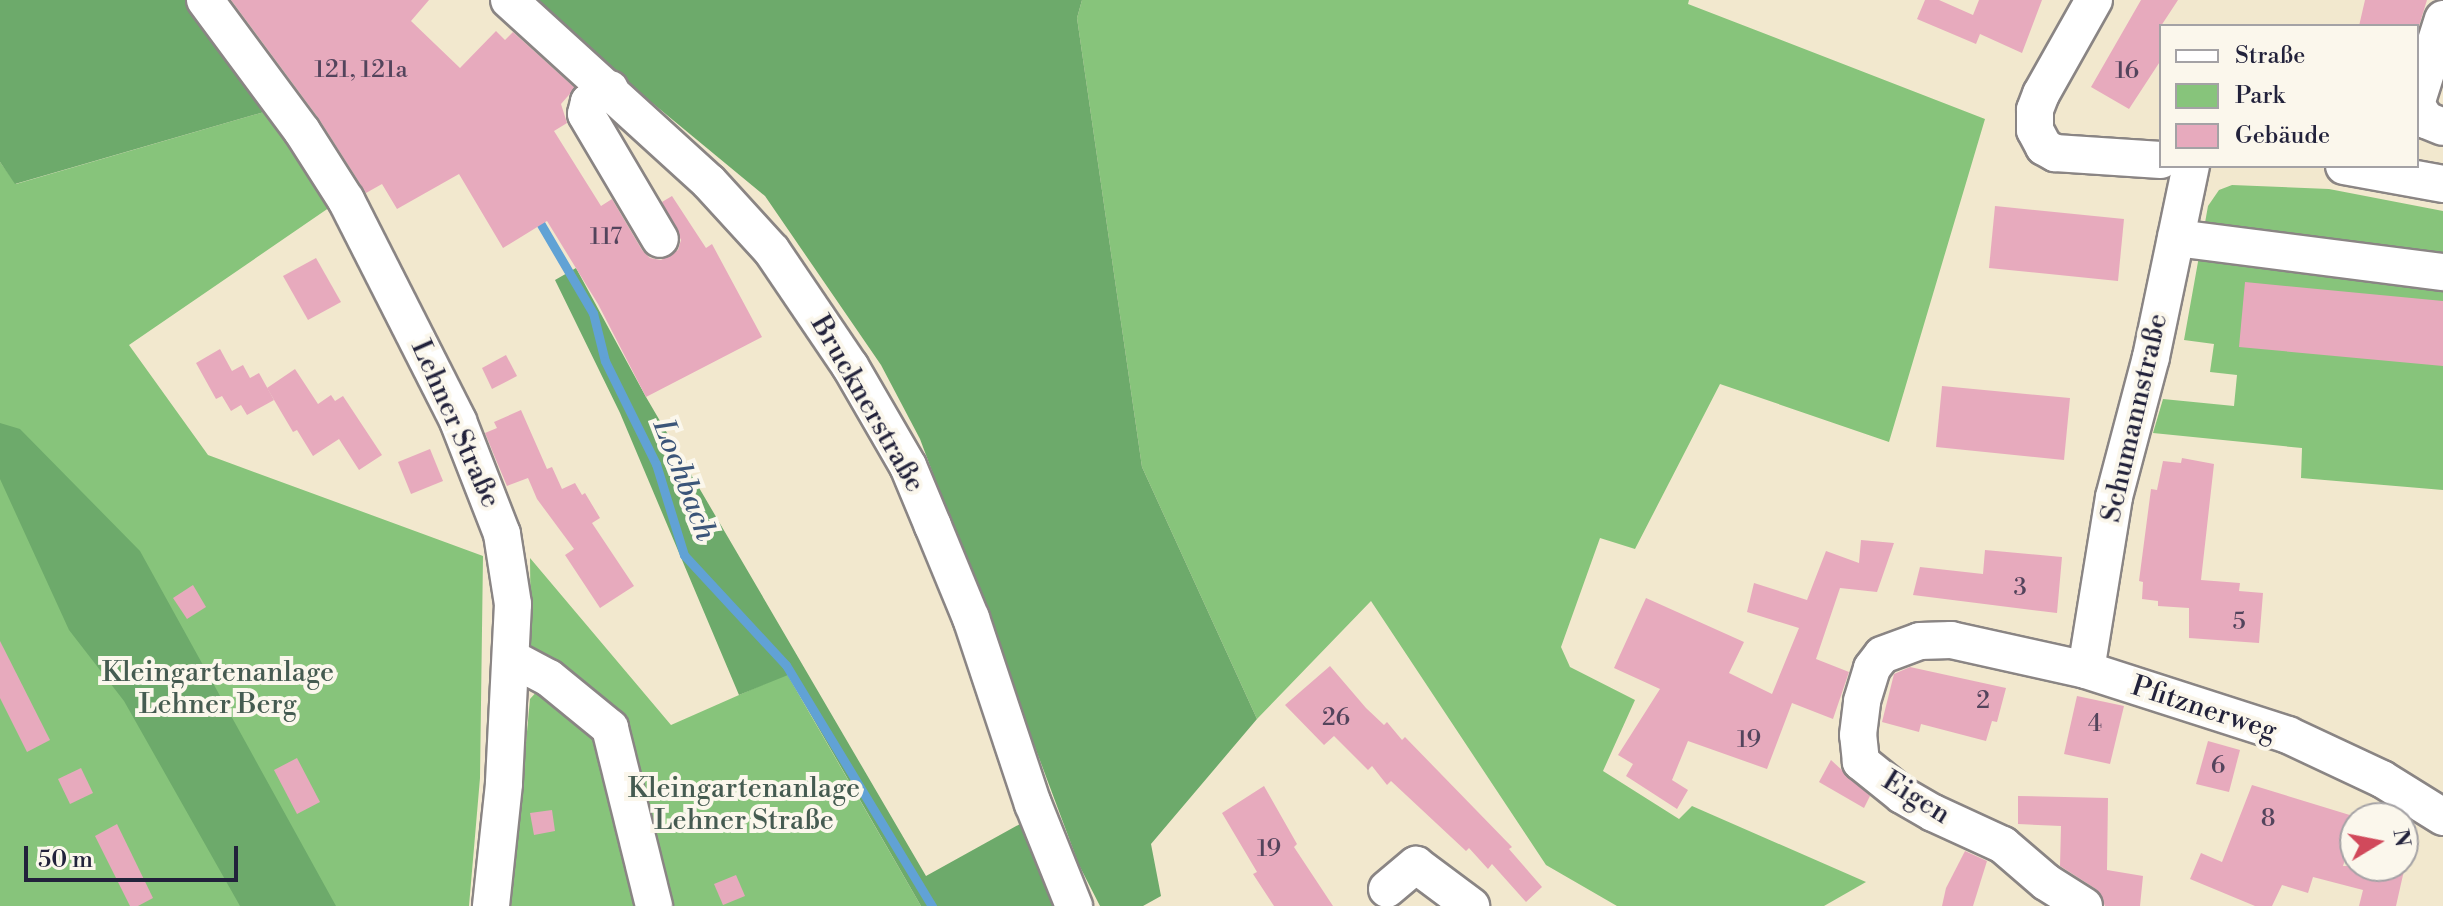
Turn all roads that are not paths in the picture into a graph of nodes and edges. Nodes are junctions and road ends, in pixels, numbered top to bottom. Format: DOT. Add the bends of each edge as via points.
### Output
graph roads {
  1 [pos="205,0"];
  2 [pos="509,0"];
  3 [pos="2094,0"];
  4 [pos="2443,19"];
  5 [pos="610,89"];
  6 [pos="2419,97"];
  7 [pos="2419,108"];
  8 [pos="2443,127"];
  9 [pos="2159,160"];
  10 [pos="2191,168"];
  11 [pos="2355,168"];
  12 [pos="2443,184"];
  13 [pos="2176,238"];
  14 [pos="660,239"];
  15 [pos="2443,272"];
  16 [pos="1951,640"];
  17 [pos="511,658"];
  18 [pos="2086,670"];
  19 [pos="2443,817"];
  20 [pos="1387,889"];
  21 [pos="491,906"];
  22 [pos="654,906"];
  23 [pos="1074,906"];
  24 [pos="1471,906"];
  25 [pos="2084,906"];
  1 -- 17 [label="street, Lehner Straße" via="346,200 458,421 502,534 513,604"];
  2 -- 5 [label="street, Brucknerstraße"];
  3 -- 9 [label="street" via="2041,94 2035,130 2044,147 2055,153"];
  4 -- 6 [label="street"];
  5 -- 14 [label="street" via="589,102 586,114"];
  5 -- 23 [label="street, Brucknerstraße" via="709,182 772,251 880,415 908,466 971,618 1033,804"];
  7 -- 8 [label="street" via="2426,120"];
  10 -- 13 [label="street, Schumannstraße"];
  11 -- 12 [label="street"];
  13 -- 15 [label="street"];
  13 -- 18 [label="street, Schumannstraße" via="2114,497"];
  16 -- 18 [label="street, Pfitznerweg"];
  16 -- 25 [label="street, Eigen" via="1901,646 1877,661 1862,701 1861,762 1902,795 2003,845"];
  17 -- 21 [label="street, Lehner Straße"];
  17 -- 22 [label="street" via="549,678 610,728"];
  18 -- 19 [label="street, Pfitznerweg" via="2288,735 2382,779"];
  20 -- 24 [label="street" via="1416,865"];
}
